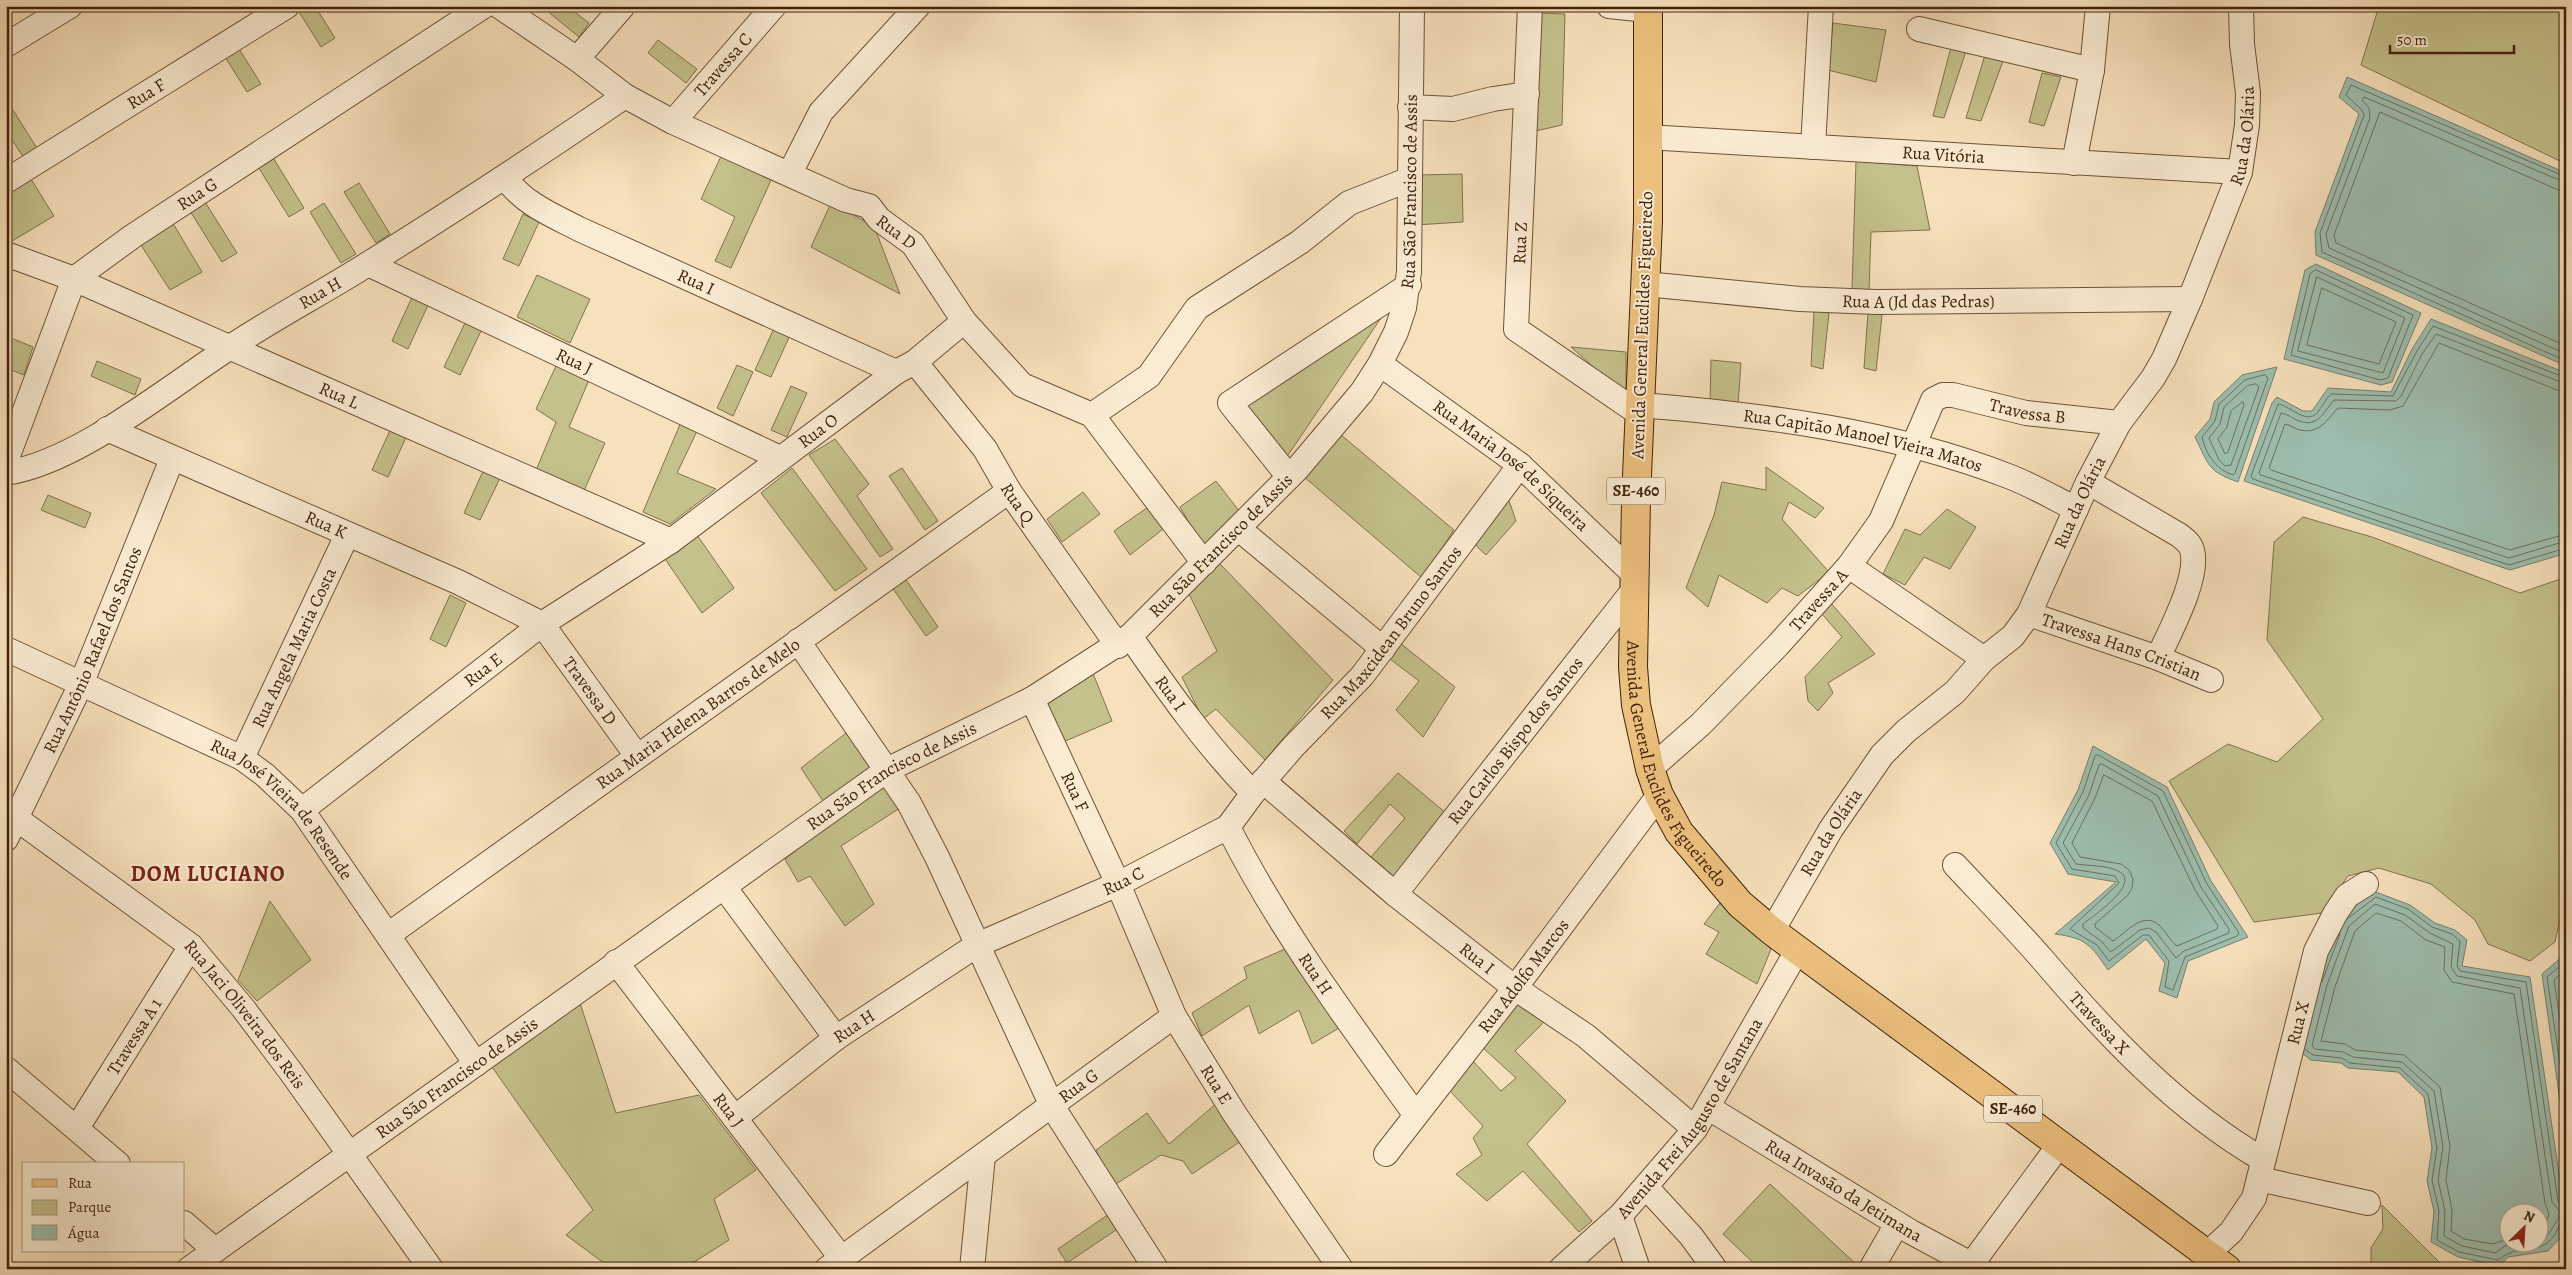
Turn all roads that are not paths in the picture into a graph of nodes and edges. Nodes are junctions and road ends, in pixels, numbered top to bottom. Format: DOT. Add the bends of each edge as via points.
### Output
graph roads {
  1 [pos="70,6"];
  2 [pos="287,6"];
  3 [pos="484,6"];
  4 [pos="499,6"];
  5 [pos="623,6"];
  6 [pos="774,6"];
  7 [pos="918,6"];
  8 [pos="1412,6"];
  9 [pos="1530,6"];
  10 [pos="1609,6"];
  11 [pos="1821,6"];
  12 [pos="2098,6"];
  13 [pos="2241,6"];
  14 [pos="1647,8"];
  15 [pos="1919,29"];
  16 [pos="6,45"];
  17 [pos="577,59"];
  18 [pos="2092,70"];
  19 [pos="1528,94"];
  20 [pos="625,96"];
  21 [pos="1410,107"];
  22 [pos="673,122"];
  23 [pos="1646,137"];
  24 [pos="1813,147"];
  25 [pos="2074,163"];
  26 [pos="2240,172"];
  27 [pos="790,173"];
  28 [pos="505,177"];
  29 [pos="1410,179"];
  30 [pos="6,181"];
  31 [pos="6,254"];
  32 [pos="368,264"];
  33 [pos="74,279"];
  34 [pos="1645,284"];
  35 [pos="1409,285"];
  36 [pos="2190,299"];
  37 [pos="964,321"];
  38 [pos="230,347"];
  39 [pos="1380,364"];
  40 [pos="905,367"];
  41 [pos="1937,397"];
  42 [pos="1640,409"];
  43 [pos="1092,415"];
  44 [pos="2118,423"];
  45 [pos="107,429"];
  46 [pos="1913,446"];
  47 [pos="780,458"];
  48 [pos="172,459"];
  49 [pos="6,461"];
  50 [pos="1520,465"];
  51 [pos="6,473"];
  52 [pos="1289,477"];
  53 [pos="2088,482"];
  54 [pos="1009,491"];
  55 [pos="2076,510"];
  56 [pos="1239,528"];
  57 [pos="347,535"];
  58 [pos="671,541"];
  59 [pos="1204,563"];
  60 [pos="1849,566"];
  61 [pos="1636,581"];
  62 [pos="2029,614"];
  63 [pos="542,624"];
  64 [pos="798,641"];
  65 [pos="1124,641"];
  66 [pos="6,649"];
  67 [pos="1383,649"];
  68 [pos="2158,658"];
  69 [pos="1984,659"];
  70 [pos="2212,680"];
  71 [pos="82,682"];
  72 [pos="1032,699"];
  73 [pos="638,756"];
  74 [pos="242,758"];
  75 [pos="1650,769"];
  76 [pos="888,770"];
  77 [pos="1258,787"];
  78 [pos="1659,795"];
  79 [pos="302,810"];
  80 [pos="10,823"];
  81 [pos="1228,826"];
  82 [pos="1955,865"];
  83 [pos="1118,884"];
  84 [pos="2366,884"];
  85 [pos="724,887"];
  86 [pos="1395,894"];
  87 [pos="1772,931"];
  88 [pos="388,935"];
  89 [pos="977,945"];
  90 [pos="191,946"];
  91 [pos="1797,951"];
  92 [pos="616,962"];
  93 [pos="1515,988"];
  94 [pos="1174,1016"];
  95 [pos="836,1038"];
  96 [pos="476,1064"];
  97 [pos="6,1071"];
  98 [pos="1052,1106"];
  99 [pos="1709,1108"];
  100 [pos="1415,1114"];
  101 [pos="736,1117"];
  102 [pos="77,1128"];
  103 [pos="1695,1129"];
  104 [pos="2060,1144"];
  105 [pos="350,1154"];
  106 [pos="1386,1154"];
  107 [pos="983,1156"];
  108 [pos="116,1162"];
  109 [pos="2260,1169"];
  110 [pos="1646,1188"];
  111 [pos="2368,1203"];
  112 [pos="1620,1216"];
  113 [pos="185,1223"];
  114 [pos="1897,1224"];
  115 [pos="215,1250"];
  116 [pos="2217,1261"];
  117 [pos="834,1264"];
  118 [pos="1973,1267"];
  119 [pos="189,1269"];
  120 [pos="431,1269"];
  121 [pos="972,1269"];
  122 [pos="1156,1269"];
  123 [pos="1341,1269"];
  124 [pos="1561,1269"];
  125 [pos="1638,1269"];
  126 [pos="1715,1269"];
  127 [pos="1871,1269"];
  1 -- 16 [label="street"];
  2 -- 30 [label="street, Rua F"];
  3 -- 33 [label="street, Rua G" via="133,236"];
  4 -- 17 [label="street, Rua D"];
  5 -- 17 [label="street"];
  6 -- 22 [label="street, Travessa C"];
  7 -- 27 [label="street" via="821,112"];
  8 -- 21 [label="street, Rua São Francisco de Assis"];
  9 -- 19 [label="street, Rua Z"];
  10 -- 14 [label="street"];
  11 -- 24 [label="street"];
  12 -- 18 [label="street"];
  13 -- 26 [label="street, Rua da Olária" via="2248,93"];
  14 -- 23 [label="main road, Avenida General Euclides Figueiredo / SE-460"];
  15 -- 18 [label="street"];
  17 -- 20 [label="street, Rua D"];
  18 -- 25 [label="street"];
  19 -- 21 [label="street" via="1453,109"];
  19 -- 42 [label="street, Rua Z" via="1516,329"];
  20 -- 22 [label="street, Rua D"];
  20 -- 28 [label="street, Rua H"];
  21 -- 29 [label="street, Rua São Francisco de Assis"];
  22 -- 27 [label="street, Rua D"];
  23 -- 24 [label="street, Rua Vitória"];
  23 -- 34 [label="main road, Avenida General Euclides Figueiredo / SE-460" via="1648,221"];
  24 -- 25 [label="street, Rua Vitória"];
  25 -- 26 [label="street, Rua Vitória"];
  26 -- 36 [label="street, Rua da Olária"];
  27 -- 37 [label="street, Rua D" via="846,200 869,206 878,219 913,244"];
  28 -- 32 [label="street, Rua H"];
  28 -- 40 [label="street, Rua I" via="528,202 579,229"];
  29 -- 35 [label="street, Rua São Francisco de Assis"];
  29 -- 43 [label="street" via="1349,203 1300,242 1197,308 1149,376"];
  31 -- 33 [label="street, Rua L"];
  32 -- 38 [label="street, Rua H"];
  32 -- 47 [label="street, Rua J"];
  33 -- 38 [label="street, Rua L"];
  33 -- 49 [label="street"];
  34 -- 36 [label="street, Rua A (Jd das Pedras)" via="1800,299 1876,302"];
  34 -- 42 [label="main road, Avenida General Euclides Figueiredo / SE-460"];
  35 -- 39 [label="street, Rua São Francisco de Assis" via="1401,318"];
  35 -- 52 [label="street" via="1230,403"];
  36 -- 44 [label="street, Rua da Olária" via="2164,359"];
  37 -- 40 [label="street, Rua O"];
  37 -- 43 [label="street, Rua D" via="1022,385"];
  38 -- 45 [label="street, Rua H"];
  38 -- 58 [label="street, Rua L"];
  39 -- 50 [label="street, Rua Maria José de Siqueira"];
  39 -- 52 [label="street, Rua São Francisco de Assis" via="1362,392"];
  40 -- 47 [label="street, Rua O"];
  40 -- 54 [label="street, Rua Q" via="985,449"];
  41 -- 44 [label="street, Travessa B" via="1953,395 2026,413"];
  41 -- 46 [label="street, Travessa A" via="1928,405"];
  42 -- 46 [label="street, Rua Capitão Manoel Vieira Matos" via="1769,420 1867,435"];
  42 -- 61 [label="main road, Avenida General Euclides Figueiredo / SE-460"];
  43 -- 59 [label="street, Rua D"];
  44 -- 53 [label="street, Rua da Olária"];
  45 -- 48 [label="street, Rua K"];
  45 -- 51 [label="street, Rua H" via="35,466"];
  46 -- 55 [label="street, Rua Capitão Manoel Vieira Matos" via="2009,476"];
  46 -- 60 [label="street, Travessa A" via="1881,521"];
  47 -- 58 [label="street, Rua O"];
  48 -- 57 [label="street, Rua K"];
  48 -- 71 [label="street, Rua Antônio Rafael dos Santos"];
  50 -- 61 [label="street, Rua Maria José de Siqueira"];
  50 -- 67 [label="street, Rua Maxcidean Bruno Santos"];
  52 -- 56 [label="street, Rua São Francisco de Assis"];
  53 -- 55 [label="street, Rua da Olária"];
  53 -- 68 [label="street" via="2179,535 2192,550 2189,582"];
  54 -- 64 [label="street, Rua Maria Helena Barros de Melo"];
  54 -- 65 [label="street, Rua Q"];
  55 -- 62 [label="street, Rua da Olária"];
  56 -- 59 [label="street, Rua São Francisco de Assis"];
  56 -- 67 [label="street"];
  57 -- 63 [label="street, Rua K" via="483,594"];
  57 -- 74 [label="street, Rua Angela Maria Costa"];
  58 -- 63 [label="street, Rua E"];
  59 -- 65 [label="street, Rua São Francisco de Assis"];
  60 -- 69 [label="street"];
  60 -- 75 [label="street, Travessa A" via="1701,724"];
  61 -- 75 [label="main road, Avenida General Euclides Figueiredo / SE-460" via="1635,696"];
  61 -- 86 [label="street, Rua Carlos Bispo dos Santos"];
  62 -- 68 [label="street, Travessa Hans Cristian"];
  62 -- 69 [label="street, Rua da Olária" via="2013,636"];
  63 -- 73 [label="street, Travessa D"];
  63 -- 79 [label="street, Rua E"];
  64 -- 73 [label="street, Rua Maria Helena Barros de Melo"];
  64 -- 76 [label="street"];
  65 -- 72 [label="street, Rua São Francisco de Assis"];
  65 -- 77 [label="street, Rua I" via="1228,768"];
  66 -- 71 [label="street, Rua José Vieira de Resende"];
  67 -- 77 [label="street, Rua Maxcidean Bruno Santos" via="1362,676"];
  68 -- 70 [label="street, Travessa Hans Cristian"];
  69 -- 87 [label="street, Rua da Olária" via="1955,692 1906,731 1873,766 1831,829"];
  71 -- 74 [label="street, Rua José Vieira de Resende"];
  71 -- 80 [label="street, Rua Antônio Rafael dos Santos"];
  72 -- 76 [label="street, Rua São Francisco de Assis"];
  72 -- 83 [label="street, Rua F"];
  73 -- 88 [label="street, Rua Maria Helena Barros de Melo"];
  74 -- 79 [label="street, Rua José Vieira de Resende" via="265,774"];
  75 -- 78 [label="main road, Avenida General Euclides Figueiredo / SE-460"];
  76 -- 85 [label="street, Rua São Francisco de Assis"];
  76 -- 89 [label="street" via="937,857"];
  77 -- 81 [label="street, Rua C"];
  77 -- 86 [label="street, Rua I"];
  78 -- 87 [label="main road, Avenida General Euclides Figueiredo / SE-460" via="1680,832 1707,867 1740,904"];
  78 -- 93 [label="street, Rua Adolfo Marcos"];
  79 -- 88 [label="street, Rua José Vieira de Resende"];
  80 -- 90 [label="street, Rua Jaci Oliveira dos Reis"];
  81 -- 83 [label="street, Rua C"];
  81 -- 100 [label="street, Rua H" via="1260,888 1294,943"];
  82 -- 109 [label="street, Travessa X" via="2107,1033 2238,1145"];
  83 -- 89 [label="street, Rua C"];
  83 -- 94 [label="street, Rua E"];
  84 -- 109 [label="street, Rua X" via="2347,896 2316,951"];
  85 -- 92 [label="street, Rua São Francisco de Assis"];
  85 -- 95 [label="street"];
  86 -- 93 [label="street, Rua I"];
  87 -- 91 [label="main road, Avenida General Euclides Figueiredo / SE-460"];
  88 -- 96 [label="street, Rua José Vieira de Resende"];
  89 -- 95 [label="street, Rua H"];
  89 -- 98 [label="street"];
  90 -- 102 [label="street, Travessa A 1"];
  90 -- 105 [label="street, Rua Jaci Oliveira dos Reis" via="243,1008"];
  91 -- 99 [label="street, Avenida Frei Augusto de Santana"];
  91 -- 104 [label="main road, Avenida General Euclides Figueiredo / SE-460"];
  92 -- 96 [label="street, Rua São Francisco de Assis"];
  92 -- 101 [label="street, Rua J"];
  93 -- 100 [label="street, Rua Adolfo Marcos"];
  93 -- 103 [label="street, Rua I" via="1586,1036"];
  94 -- 98 [label="street, Rua G"];
  94 -- 123 [label="street, Rua E" via="1234,1113"];
  95 -- 101 [label="street, Rua H"];
  96 -- 105 [label="street, Rua São Francisco de Assis"];
  97 -- 102 [label="street"];
  98 -- 107 [label="street, Rua G"];
  98 -- 122 [label="street"];
  99 -- 103 [label="street, Avenida Frei Augusto de Santana"];
  99 -- 114 [label="street, Rua Invasão da Jetimana"];
  100 -- 106 [label="street, Rua Adolfo Marcos"];
  101 -- 117 [label="street, Rua J"];
  102 -- 108 [label="street"];
  103 -- 110 [label="street, Avenida Frei Augusto de Santana"];
  104 -- 116 [label="main road, Avenida General Euclides Figueiredo / SE-460"];
  104 -- 118 [label="street"];
  105 -- 115 [label="street, Rua São Francisco de Assis"];
  105 -- 120 [label="street, Rua Jaci Oliveira dos Reis"];
  107 -- 117 [label="street, Rua G"];
  107 -- 121 [label="street"];
  109 -- 111 [label="street"];
  109 -- 116 [label="street, Rua X" via="2254,1198"];
  110 -- 112 [label="street, Avenida Frei Augusto de Santana"];
  110 -- 126 [label="street" via="1691,1236"];
  112 -- 124 [label="street, Avenida Frei Augusto de Santana"];
  112 -- 125 [label="street"];
  113 -- 115 [label="street"];
  114 -- 118 [label="street, Rua Invasão da Jetimana"];
  114 -- 127 [label="street"];
  115 -- 119 [label="street, Rua São Francisco de Assis"];
}
